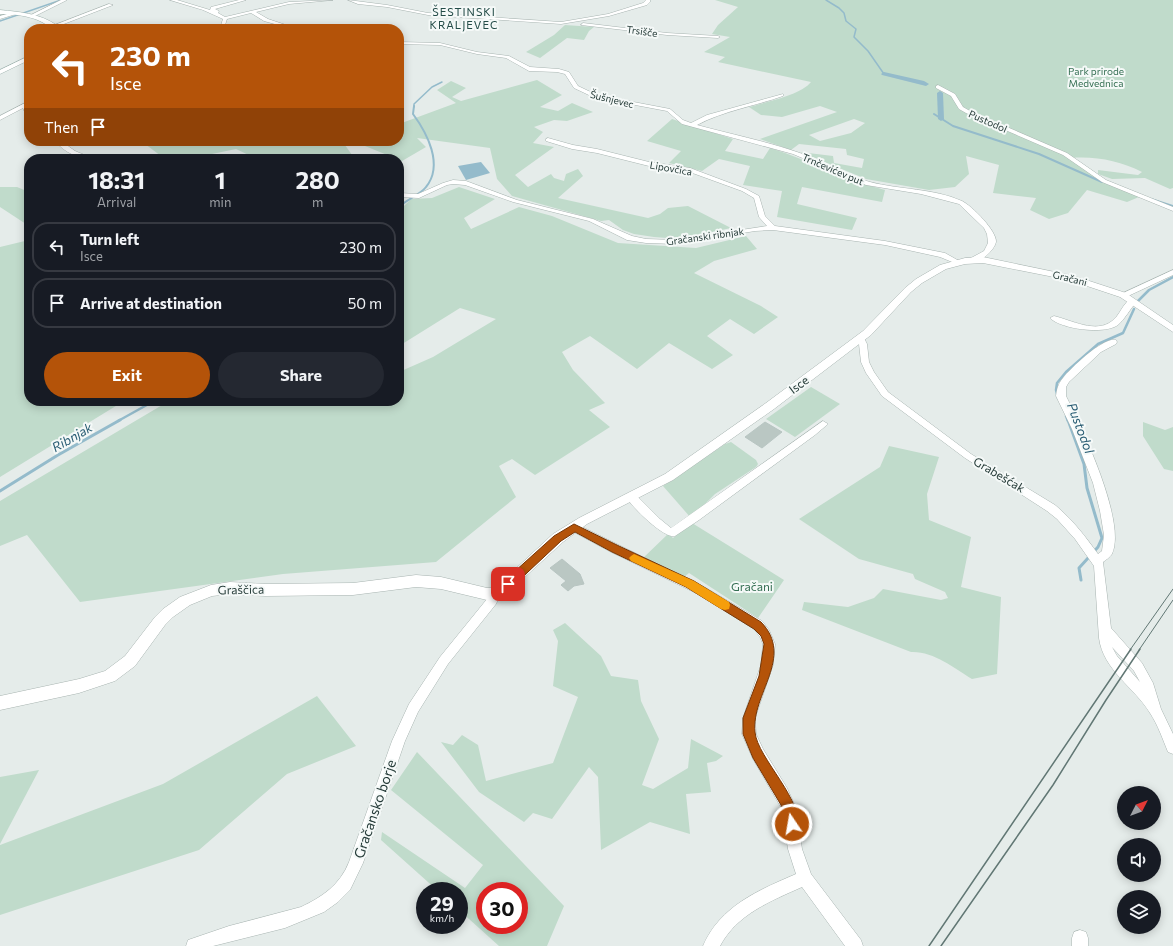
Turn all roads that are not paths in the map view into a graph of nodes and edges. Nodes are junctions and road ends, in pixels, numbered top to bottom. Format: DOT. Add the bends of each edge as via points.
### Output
graph roads {
  1 [pos="65,0"];
  2 [pos="172,0"];
  3 [pos="244,0"];
  4 [pos="331,0"];
  5 [pos="350,0"];
  6 [pos="648,0"];
  7 [pos="313,1"];
  8 [pos="290,2"];
  9 [pos="210,3"];
  10 [pos="111,5"];
  11 [pos="205,9"];
  12 [pos="252,11"];
  13 [pos="0,12"];
  14 [pos="18,13"];
  15 [pos="215,13"];
  16 [pos="31,16"];
  17 [pos="0,18"];
  18 [pos="225,18"];
  19 [pos="567,22"];
  20 [pos="49,24"];
  21 [pos="64,24"];
  22 [pos="223,24"];
  23 [pos="278,24"];
  24 [pos="718,37"];
  25 [pos="404,43"];
  26 [pos="24,60"];
  27 [pos="0,72"];
  28 [pos="938,87"];
  29 [pos="781,95"];
  30 [pos="24,106"];
  31 [pos="0,118"];
  32 [pos="692,125"];
  33 [pos="548,140"];
  34 [pos="64,146"];
  35 [pos="78,154"];
  36 [pos="404,196"];
  37 [pos="1173,209"];
  38 [pos="773,228"];
  39 [pos="987,252"];
  40 [pos="974,260"];
  41 [pos="957,262"];
  42 [pos="994,262"];
  43 [pos="1173,272"];
  44 [pos="1123,295"];
  45 [pos="1133,302"];
  46 [pos="1054,318"];
  47 [pos="1173,329"];
  48 [pos="860,338"];
  49 [pos="1113,342"];
  50 [pos="823,424"];
  51 [pos="632,497"];
  52 [pos="574,527"];
  53 [pos="1093,555"];
  54 [pos="494,595"];
  55 [pos="0,703"];
  56 [pos="1173,748"];
  57 [pos="804,878"];
  58 [pos="194,946"];
  59 [pos="711,946"];
  60 [pos="855,946"];
  1 -- 16 [label="street"];
  2 -- 11 [label="street"];
  3 -- 15 [label="street" via="213,8 217,12"];
  4 -- 7 [label="street"];
  5 -- 19 [label="street" via="428,14"];
  6 -- 19 [label="street" via="645,4 614,14"];
  7 -- 8 [label="street"];
  8 -- 12 [label="street"];
  9 -- 11 [label="street"];
  10 -- 21 [label="street"];
  11 -- 15 [label="street"];
  12 -- 18 [label="street"];
  12 -- 23 [label="street"];
  13 -- 14 [label="street"];
  14 -- 16 [label="street"];
  14 -- 17 [label="street"];
  15 -- 18 [label="street"];
  16 -- 20 [label="street"];
  18 -- 22 [label="street"];
  19 -- 24 [label="street, Trsišče" via="667,34"];
  25 -- 32 [label="street, Šušnjevec" via="449,45 477,53 507,57 529,69 562,71 570,75 576,87 591,94 628,104 668,110 677,119"];
  26 -- 27 [label="street"];
  28 -- 37 [label="street, Pustodol" via="953,95 961,108 968,112 1065,154 1110,184"];
  29 -- 32 [label="street" via="709,116"];
  30 -- 31 [label="street"];
  32 -- 39 [label="street, Trnčevićev put" via="795,153 868,184 922,192 961,203 989,230 992,239"];
  33 -- 38 [label="street, Lipovčica" via="650,164 688,169 744,190 757,197 762,217"];
  34 -- 35 [label="street"];
  36 -- 38 [label="street, Gračanski ribnjak" via="423,195 445,184 460,182 526,205 591,220 637,240 676,242"];
  38 -- 41 [label="street, Gračanski ribnjak" via="922,250"];
  39 -- 40 [label="street"];
  39 -- 42 [label="street"];
  40 -- 41 [label="street, Gračani"];
  40 -- 42 [label="street, Gračani"];
  41 -- 48 [label="street, Isce" via="919,281"];
  42 -- 44 [label="street, Gračani" via="1071,278"];
  43 -- 44 [label="street"];
  44 -- 45 [label="street, Gračani"];
  45 -- 46 [label="street" via="1128,304 1114,324 1107,328 1090,328"];
  45 -- 47 [label="street, Gračani"];
  48 -- 51 [label="street, Isce" via="698,458"];
  48 -- 53 [label="street, Grabešćak" via="865,362 885,394 968,456 1051,508 1070,526"];
  49 -- 53 [label="street" via="1098,350 1066,380 1061,396 1093,466 1110,534 1110,546 1104,558"];
  50 -- 51 [label="street" via="671,533 660,526"];
  51 -- 52 [label="street, Isce"];
  52 -- 54 [label="street, Isce" via="533,560 502,591"];
  52 -- 57 [label="street" via="696,587 758,625 766,634 769,644 767,665 751,710 749,734 787,803 792,820 795,849"];
  53 -- 56 [label="street, Grabešćak" via="1100,568 1104,643 1113,660 1155,709"];
  54 -- 55 [label="street, Graščica" via="441,583 416,581 353,589 230,588 211,591 185,601 168,613 130,661 110,676"];
  54 -- 58 [label="street, Gračansko borje" via="431,679 404,727 356,867 342,889 309,911 224,934"];
  57 -- 59 [label="street" via="738,911 723,926"];
  57 -- 60 [label="street"];
}
